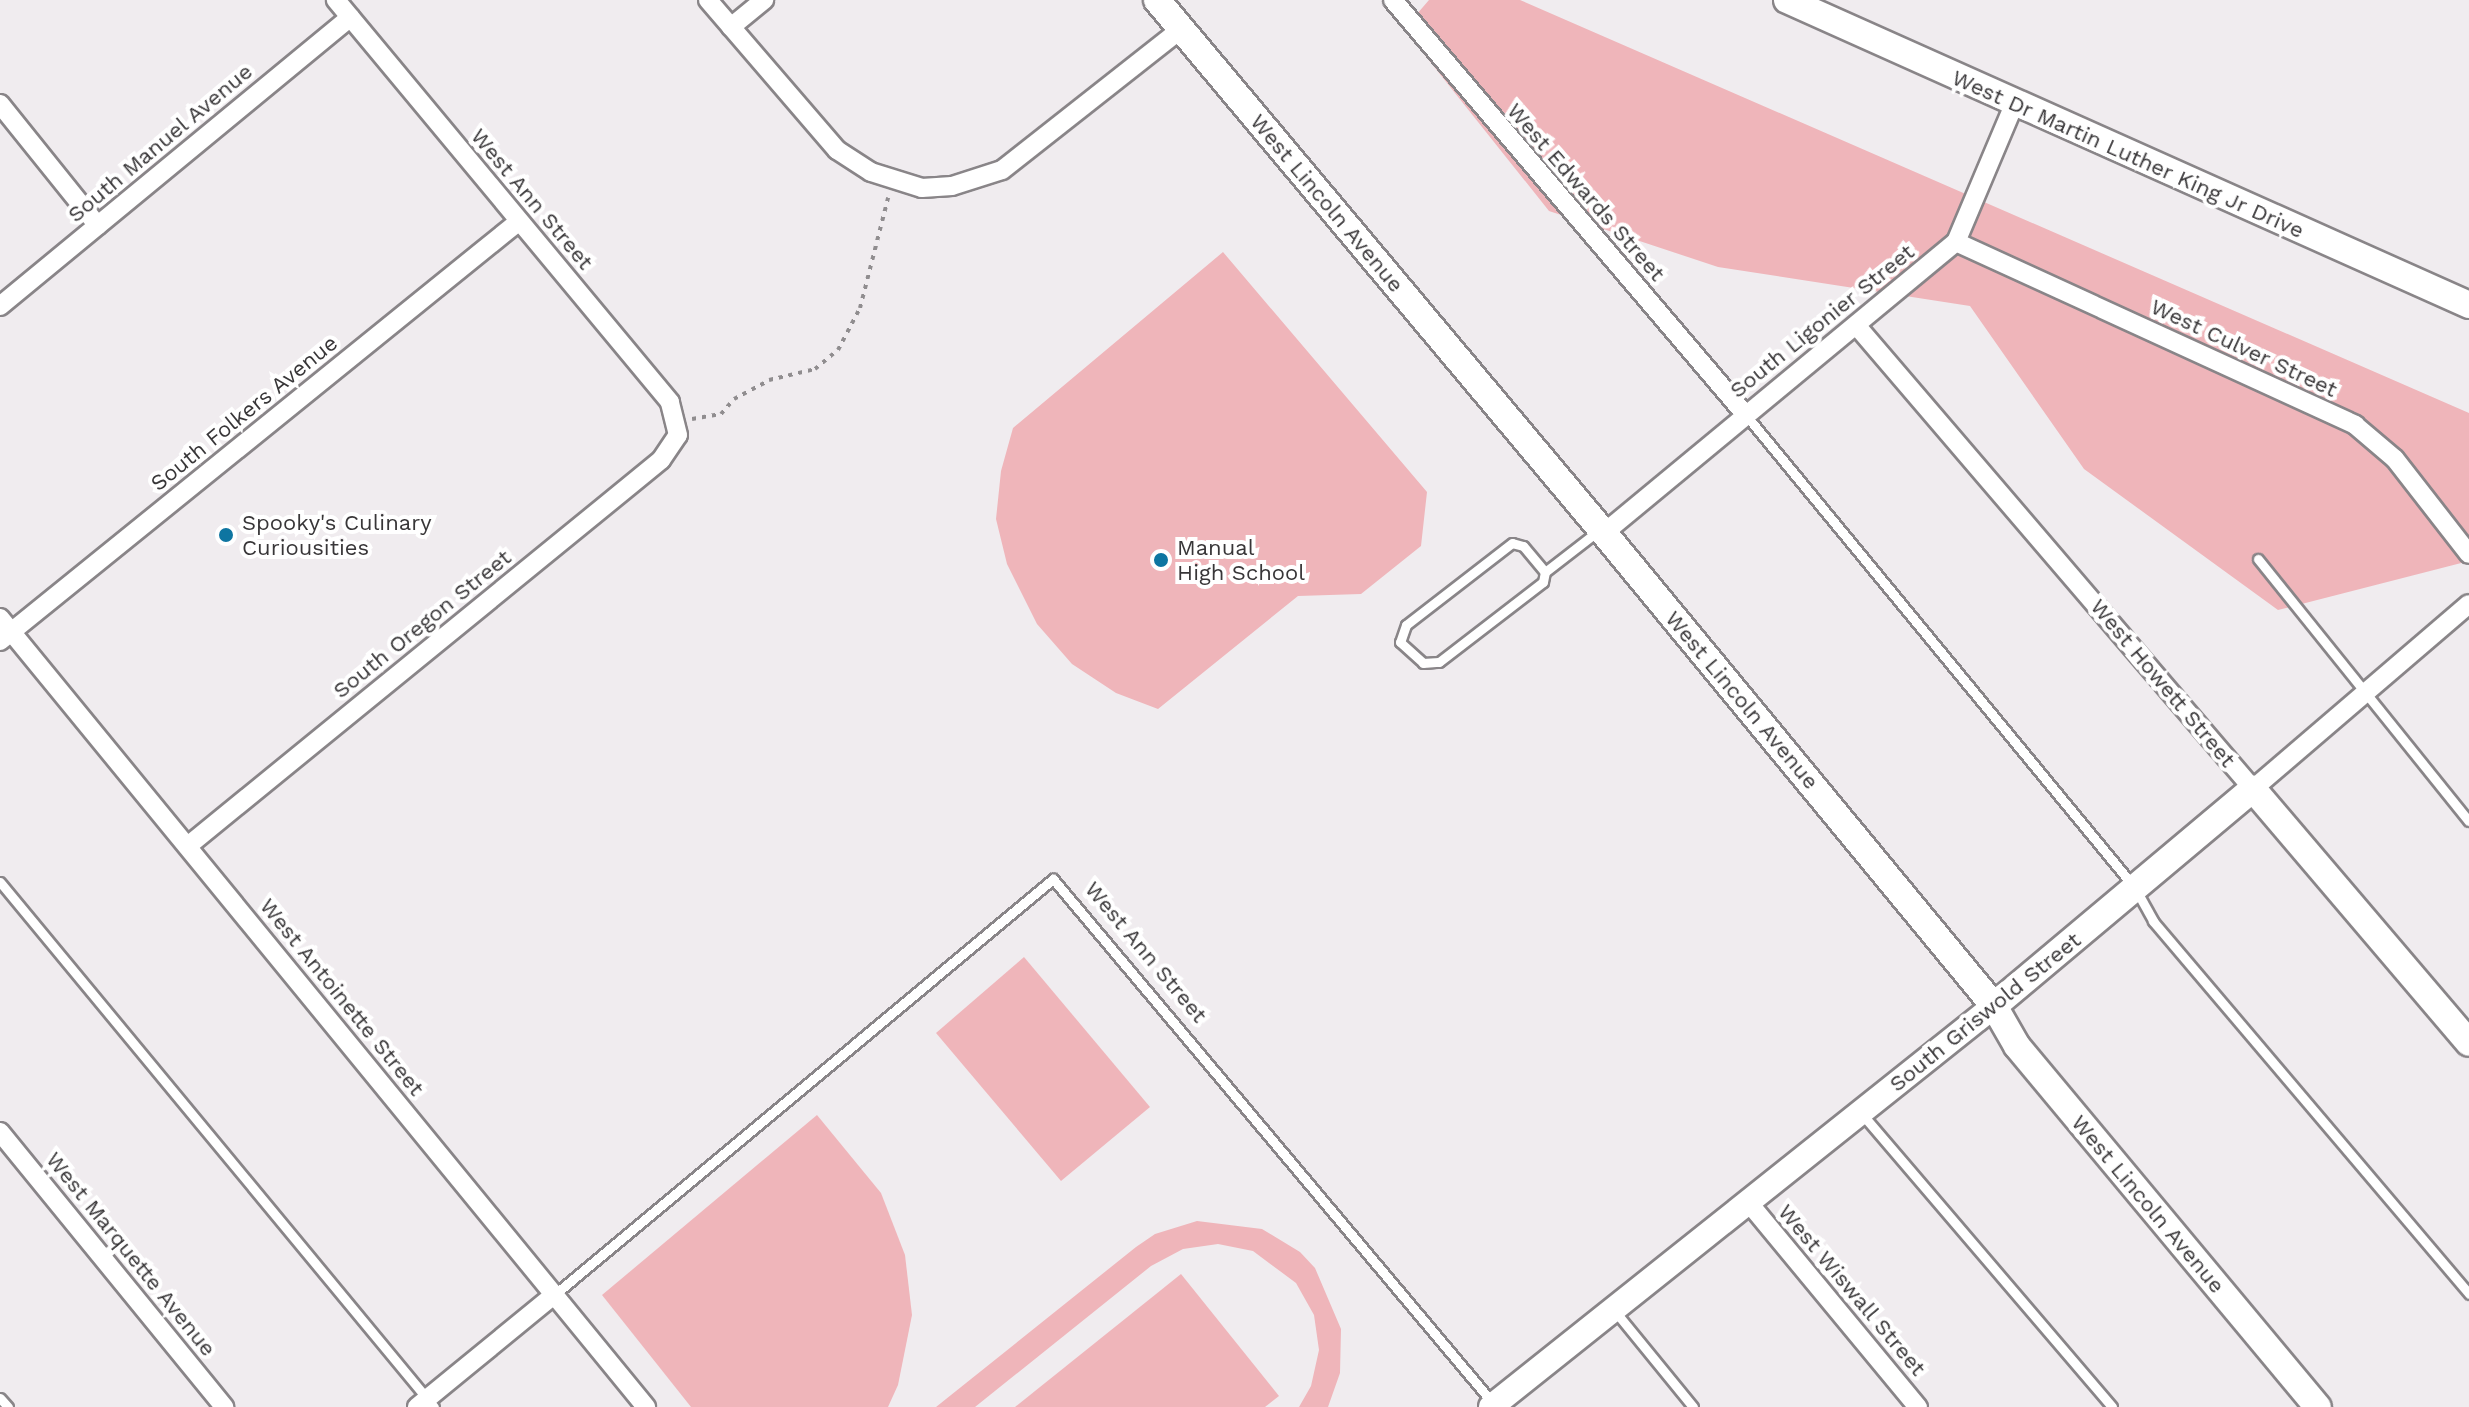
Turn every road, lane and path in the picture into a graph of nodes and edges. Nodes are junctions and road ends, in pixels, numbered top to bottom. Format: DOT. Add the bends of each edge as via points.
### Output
graph roads {
  1 [pos="336,0"];
  2 [pos="708,0"];
  3 [pos="764,0"];
  4 [pos="1157,0"];
  5 [pos="1393,0"];
  6 [pos="1787,0"];
  7 [pos="350,17"];
  8 [pos="731,27"];
  9 [pos="1181,29"];
  10 [pos="0,104"];
  11 [pos="2014,105"];
  12 [pos="892,180"];
  13 [pos="518,222"];
  14 [pos="98,226"];
  15 [pos="1956,242"];
  16 [pos="2469,305"];
  17 [pos="0,306"];
  18 [pos="1856,325"];
  19 [pos="1745,414"];
  20 [pos="677,426"];
  21 [pos="1602,531"];
  22 [pos="2469,554"];
  23 [pos="2258,559"];
  24 [pos="1545,572"];
  25 [pos="2469,604"];
  26 [pos="4,630"];
  27 [pos="2367,691"];
  28 [pos="2253,789"];
  29 [pos="2469,821"];
  30 [pos="189,845"];
  31 [pos="0,882"];
  32 [pos="2135,888"];
  33 [pos="1994,1006"];
  34 [pos="2469,1043"];
  35 [pos="1861,1113"];
  36 [pos="0,1132"];
  37 [pos="1749,1203"];
  38 [pos="2469,1294"];
  39 [pos="554,1295"];
  40 [pos="1614,1310"];
  41 [pos="0,1398"];
  42 [pos="426,1404"];
  43 [pos="1494,1406"];
  44 [pos="8,1407"];
  45 [pos="224,1407"];
  46 [pos="646,1407"];
  47 [pos="1693,1407"];
  48 [pos="1918,1407"];
  49 [pos="2112,1407"];
  50 [pos="2318,1407"];
  1 -- 7 [label="street, West Ann Street"];
  2 -- 8 [label="street"];
  3 -- 8 [label="street"];
  4 -- 9 [label="main road, West Lincoln Avenue"];
  5 -- 19 [label="street, West Edwards Street"];
  6 -- 11 [label="main road, West Dr Martin Luther King Jr Drive"];
  7 -- 13 [label="street, West Ann Street"];
  7 -- 14 [label="street, South Manuel Avenue"];
  8 -- 12 [label="street" via="821,135 845,156"];
  9 -- 12 [label="street" via="1002,170 940,187"];
  9 -- 21 [label="main road, West Lincoln Avenue"];
  10 -- 14 [label="street"];
  11 -- 15 [label="street, South Ligonier Street"];
  11 -- 16 [label="main road, West Dr Martin Luther King Jr Drive"];
  12 -- 20 [label="path" via="864,296 838,350 815,369 769,380 734,399 721,414"];
  13 -- 20 [label="street, West Ann Street" via="670,402"];
  13 -- 26 [label="street, South Folkers Avenue"];
  14 -- 17 [label="street, South Manuel Avenue"];
  15 -- 18 [label="street, South Ligonier Street"];
  15 -- 22 [label="street, West Culver Street" via="2355,425 2395,459"];
  18 -- 19 [label="street, South Ligonier Street"];
  18 -- 28 [label="street, West Howett Street"];
  19 -- 21 [label="street, South Ligonier Street"];
  19 -- 32 [label="lane"];
  20 -- 30 [label="street, South Oregon Street" via="661,460"];
  21 -- 24 [label="lane"];
  21 -- 33 [label="main road, West Lincoln Avenue"];
  23 -- 27 [label="lane"];
  24 -- 24 [label="lane" via="1523,546 1512,543 1406,625 1400,642 1423,663 1439,662 1543,582"];
  25 -- 27 [label="street, South Griswold Street"];
  26 -- 30 [label="street, West Antoinette Street"];
  27 -- 28 [label="street, South Griswold Street"];
  27 -- 29 [label="lane"];
  28 -- 32 [label="main road, South Griswold Street"];
  28 -- 34 [label="main road, West Howett Street"];
  30 -- 39 [label="street, West Antoinette Street"];
  31 -- 42 [label="lane"];
  32 -- 33 [label="main road, South Griswold Street"];
  32 -- 38 [label="lane" via="2153,921"];
  33 -- 35 [label="street, South Griswold Street"];
  33 -- 50 [label="main road, West Lincoln Avenue" via="2017,1046"];
  35 -- 37 [label="street, South Griswold Street"];
  35 -- 49 [label="lane"];
  36 -- 45 [label="street, West Marquette Avenue"];
  37 -- 40 [label="street, South Griswold Street"];
  37 -- 48 [label="street, West Wiswall Street"];
  39 -- 42 [label="street"];
  39 -- 43 [label="lane, West Ann Street" via="1053,879"];
  39 -- 46 [label="street, West Antoinette Street"];
  40 -- 43 [label="street, South Griswold Street"];
  40 -- 47 [label="lane"];
  41 -- 44 [label="lane"];
}
